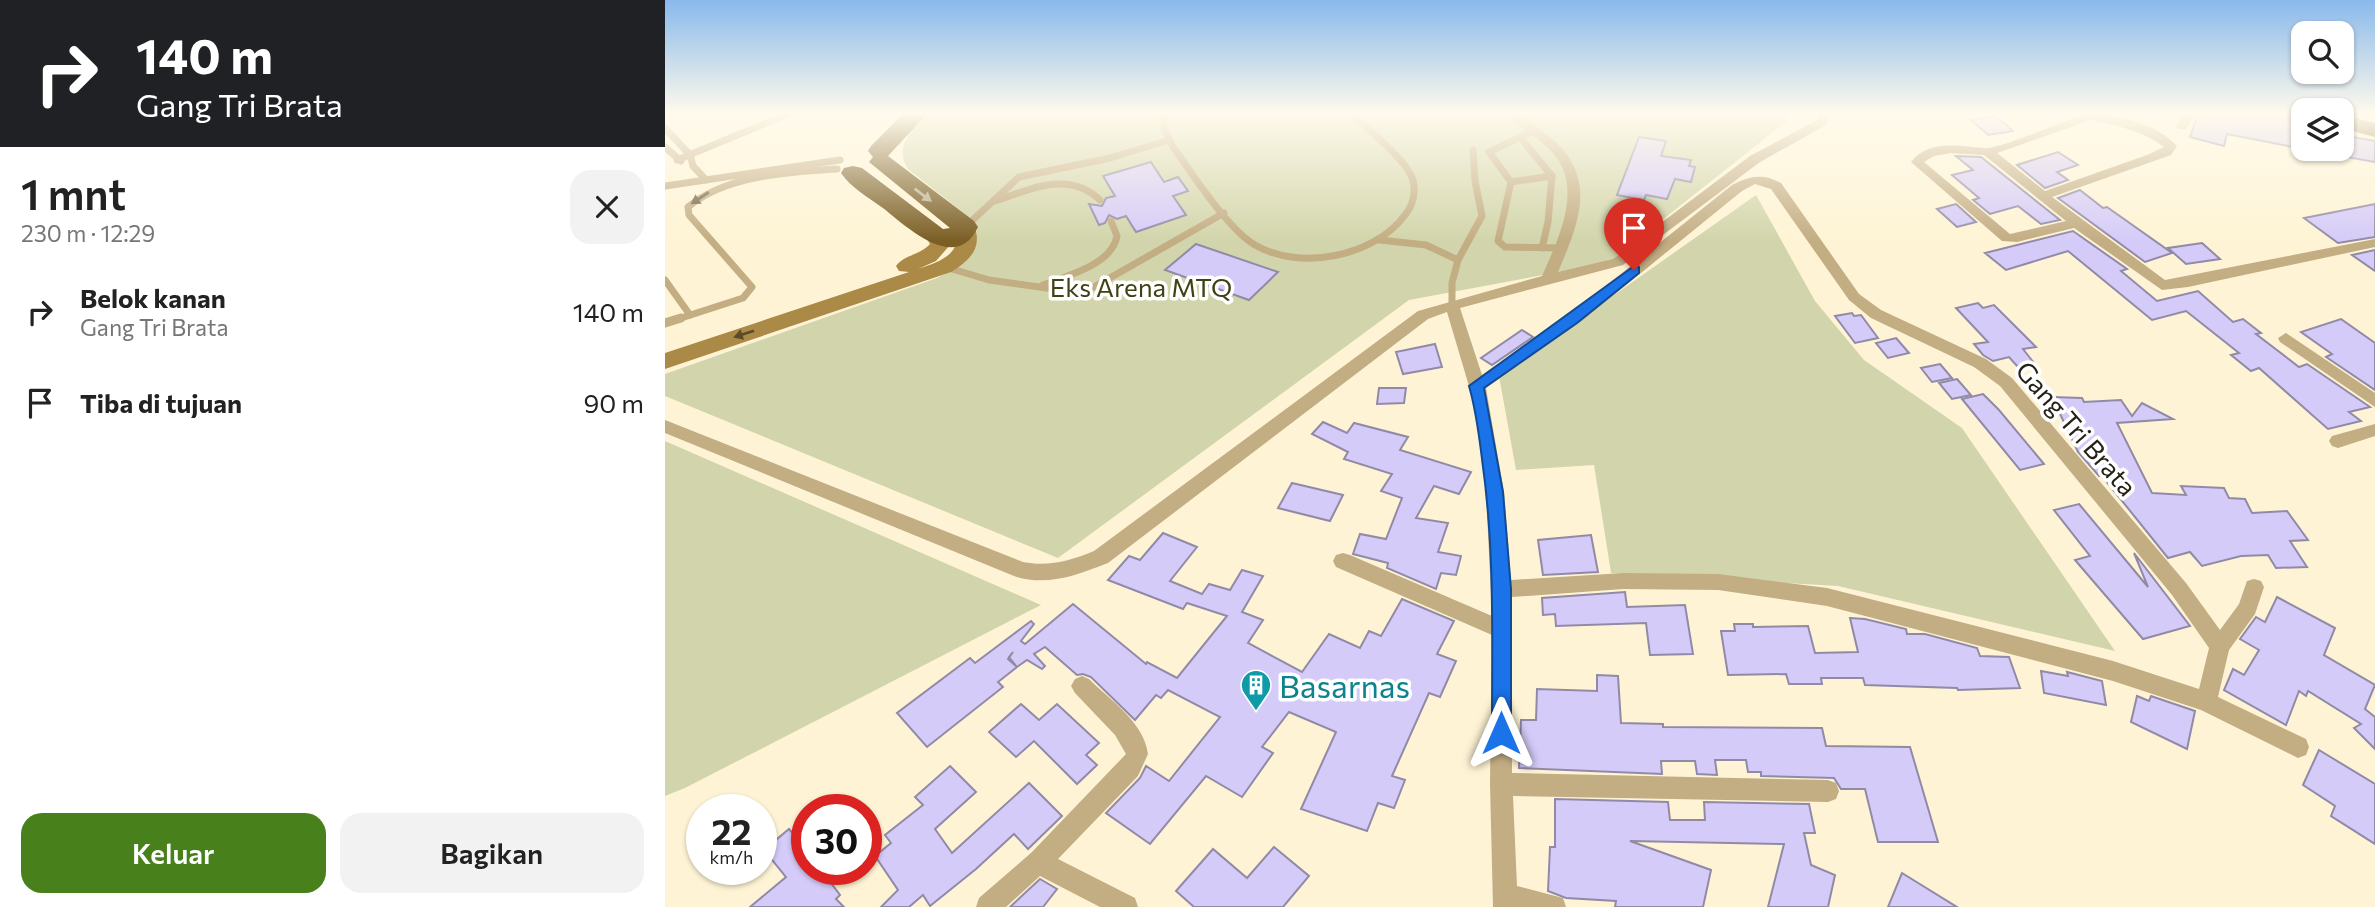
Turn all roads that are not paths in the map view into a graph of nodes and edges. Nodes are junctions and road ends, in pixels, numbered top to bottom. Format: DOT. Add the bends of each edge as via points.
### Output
graph roads {
  1 [pos="674,156"];
  2 [pos="687,156"];
  3 [pos="690,156"];
  4 [pos="863,156"];
  5 [pos="865,156"];
  6 [pos="1116,156"];
  7 [pos="1181,156"];
  8 [pos="1394,156"];
  9 [pos="1473,156"];
  10 [pos="1492,156"];
  11 [pos="1536,156"];
  12 [pos="1562,156"];
  13 [pos="1760,156"];
  14 [pos="1922,156"];
  15 [pos="1993,156"];
  16 [pos="2156,156"];
  17 [pos="677,160"];
  18 [pos="859,161"];
  19 [pos="693,166"];
  20 [pos="1552,176"];
  21 [pos="706,180"];
  22 [pos="1511,182"];
  23 [pos="665,186"];
  24 [pos="2043,196"];
  25 [pos="1100,200"];
  26 [pos="990,203"];
  27 [pos="1224,213"];
  28 [pos="1111,221"];
  29 [pos="2076,223"];
  30 [pos="965,227"];
  31 [pos="1379,240"];
  32 [pos="2375,243"];
  33 [pos="1542,248"];
  34 [pos="1561,248"];
  35 [pos="936,253"];
  36 [pos="1458,260"];
  37 [pos="1548,279"];
  38 [pos="665,280"];
  39 [pos="1041,286"];
  40 [pos="1452,305"];
  41 [pos="690,315"];
  42 [pos="665,323"];
  43 [pos="2286,338"];
  44 [pos="665,343"];
  45 [pos="665,360"];
  46 [pos="1476,386"];
  47 [pos="2375,401"];
  48 [pos="665,426"];
  49 [pos="2375,430"];
  50 [pos="2338,441"];
  51 [pos="1343,561"];
  52 [pos="2254,587"];
  53 [pos="1502,589"];
  54 [pos="1502,630"];
  55 [pos="2220,646"];
  56 [pos="1081,686"];
  57 [pos="2206,702"];
  58 [pos="2298,747"];
  59 [pos="1501,784"];
  60 [pos="1828,791"];
  61 [pos="1040,860"];
  62 [pos="1506,901"];
  63 [pos="988,907"];
  64 [pos="1126,907"];
  65 [pos="1554,907"];
  1 -- 17 [label="lane"];
  2 -- 17 [label="lane"];
  3 -- 19 [label="lane"];
  4 -- 18 [label="highway"];
  5 -- 18 [label="highway"];
  6 -- 26 [label="lane" via="1026,175"];
  7 -- 27 [label="lane"];
  8 -- 31 [label="lane" via="1415,181 1412,204 1405,218"];
  9 -- 36 [label="lane" via="1482,216"];
  10 -- 22 [label="lane"];
  11 -- 20 [label="lane"];
  12 -- 34 [label="street" via="1577,188"];
  13 -- 37 [label="street" via="1632,254 1606,267"];
  14 -- 29 [label="street" via="1916,162 2007,238"];
  15 -- 24 [label="street"];
  16 -- 24 [label="street"];
  17 -- 19 [label="lane"];
  18 -- 21 [label="lane"];
  18 -- 30 [label="highway, one-way"];
  18 -- 35 [label="highway"];
  18 -- 41 [label="lane, one-way" via="733,184 692,202 689,215 752,287 743,298"];
  19 -- 21 [label="lane"];
  20 -- 22 [label="lane"];
  20 -- 33 [label="lane"];
  21 -- 23 [label="lane"];
  22 -- 33 [label="lane" via="1498,241 1505,247"];
  24 -- 29 [label="street"];
  25 -- 26 [label="lane" via="1094,192 1062,182"];
  26 -- 30 [label="lane"];
  27 -- 31 [label="lane" via="1246,240 1274,252 1336,253"];
  27 -- 39 [label="lane" via="1087,291"];
  28 -- 39 [label="lane" via="1117,232 1116,244 1103,258"];
  29 -- 32 [label="street" via="2168,286"];
  30 -- 35 [label="highway"];
  31 -- 36 [label="lane" via="1426,244"];
  33 -- 34 [label="lane"];
  34 -- 37 [label="street"];
  35 -- 39 [label="lane" via="975,279"];
  35 -- 44 [label="street"];
  35 -- 45 [label="street, one-way"];
  36 -- 40 [label="lane"];
  37 -- 40 [label="street"];
  38 -- 41 [label="lane"];
  40 -- 46 [label="street"];
  40 -- 48 [label="street" via="1423,315 1101,557 1060,572 1038,575 1021,570"];
  41 -- 42 [label="lane"];
  43 -- 47 [label="street"];
  46 -- 53 [label="street" via="1495,492"];
  46 -- 55 [label="street, Gang Tri Brata" via="1572,320 1737,188 1752,180 1770,182 1854,298 1876,314 1980,363 2006,382 2179,589"];
  49 -- 50 [label="street"];
  51 -- 54 [label="street"];
  52 -- 55 [label="street" via="2248,608"];
  53 -- 54 [label="street"];
  53 -- 57 [label="street" via="1623,581 1705,582 1827,597 2113,671"];
  54 -- 59 [label="street"];
  55 -- 57 [label="street"];
  56 -- 61 [label="street" via="1134,741 1137,752 1130,768"];
  57 -- 58 [label="street"];
  59 -- 60 [label="street"];
  59 -- 62 [label="street"];
  61 -- 63 [label="street"];
  61 -- 64 [label="street"];
  62 -- 65 [label="street"];
}
